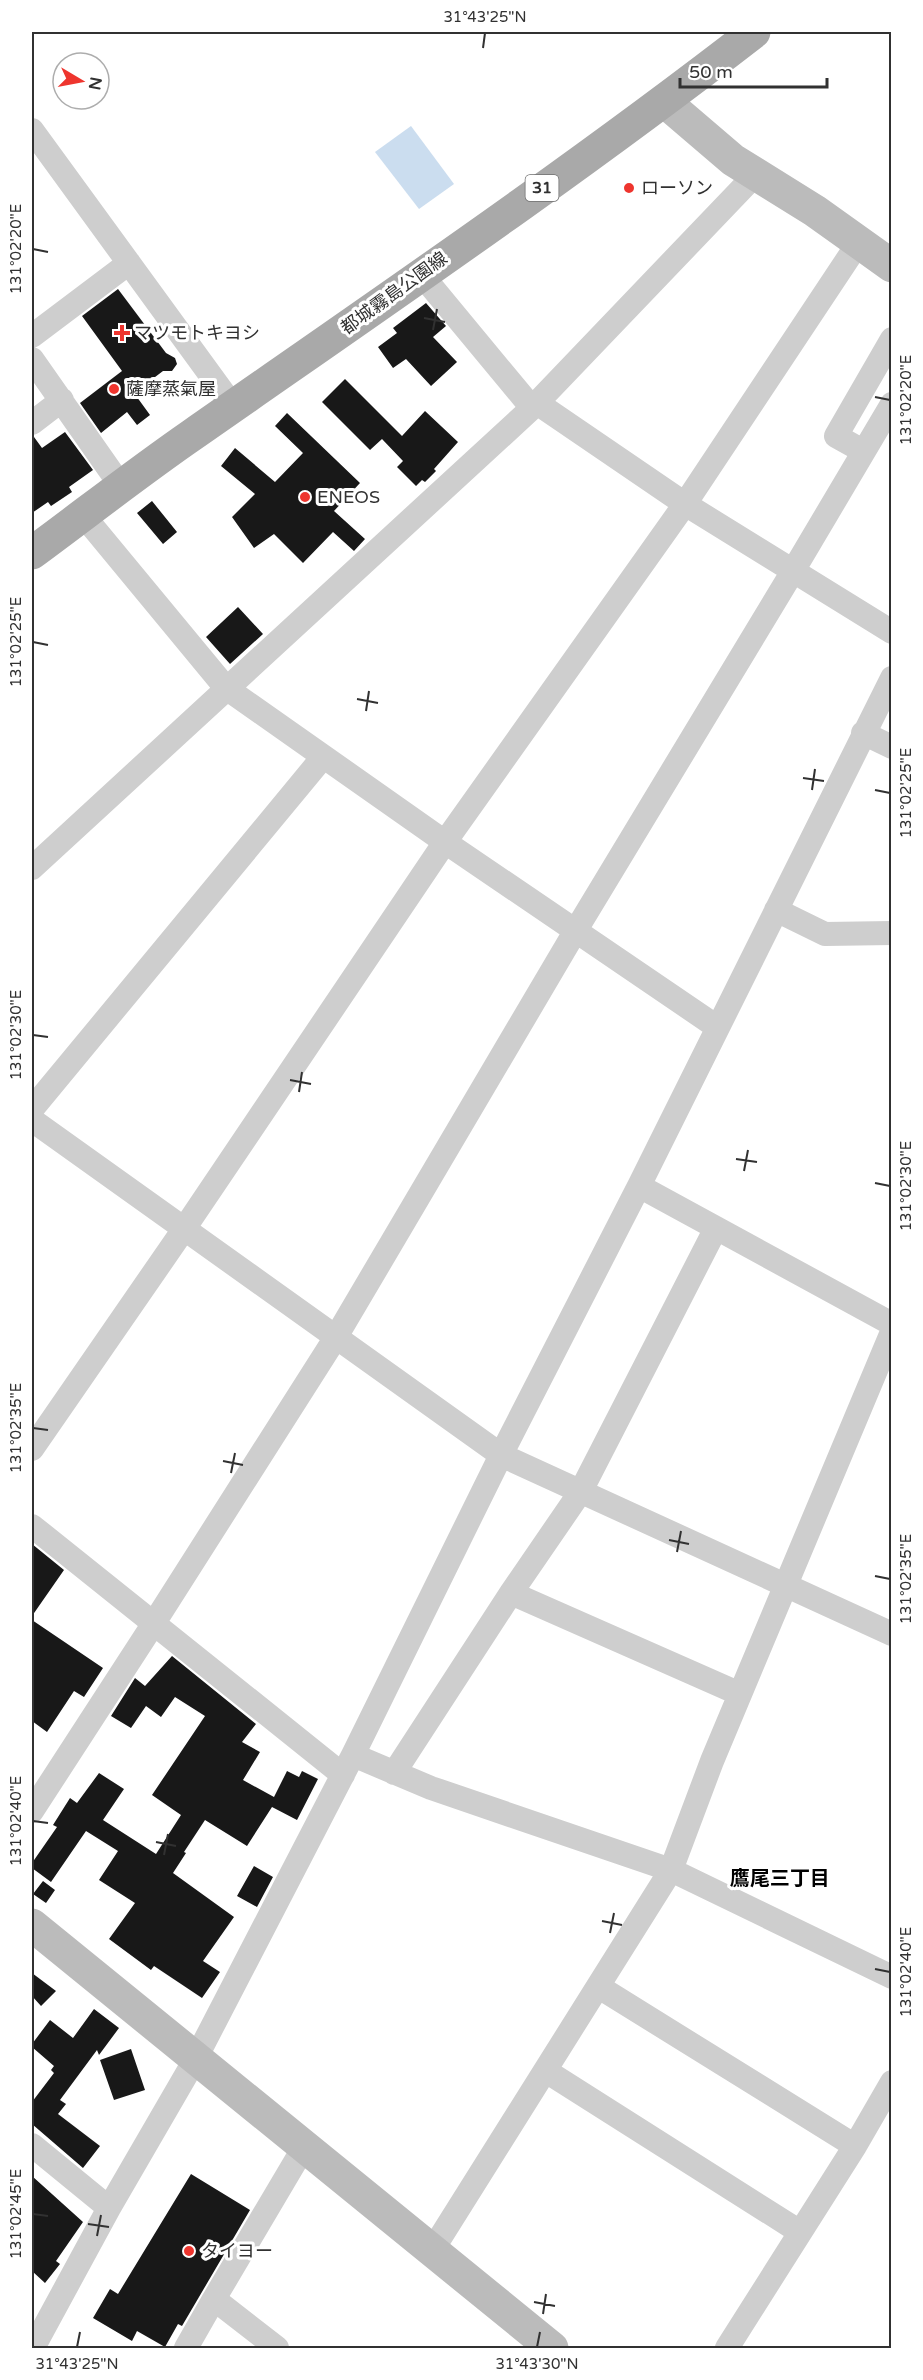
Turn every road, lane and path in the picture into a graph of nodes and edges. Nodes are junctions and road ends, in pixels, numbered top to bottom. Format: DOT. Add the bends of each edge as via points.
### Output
graph roads {
  1 [pos="754,32"];
  2 [pos="664,101"];
  3 [pos="32,130"];
  4 [pos="755,175"];
  5 [pos="859,242"];
  6 [pos="129,263"];
  7 [pos="891,266"];
  8 [pos="421,274"];
  9 [pos="32,336"];
  10 [pos="891,339"];
  11 [pos="32,359"];
  12 [pos="62,400"];
  13 [pos="891,404"];
  14 [pos="233,406"];
  15 [pos="535,406"];
  16 [pos="32,423"];
  17 [pos="863,451"];
  18 [pos="121,486"];
  19 [pos="685,504"];
  20 [pos="83,516"];
  21 [pos="32,553"];
  22 [pos="793,571"];
  23 [pos="891,632"];
  24 [pos="891,678"];
  25 [pos="226,688"];
  26 [pos="863,734"];
  27 [pos="891,747"];
  28 [pos="322,757"];
  29 [pos="445,842"];
  30 [pos="32,868"];
  31 [pos="776,910"];
  32 [pos="576,930"];
  33 [pos="891,933"];
  34 [pos="717,1027"];
  35 [pos="32,1108"];
  36 [pos="32,1120"];
  37 [pos="639,1186"];
  38 [pos="716,1228"];
  39 [pos="184,1229"];
  40 [pos="891,1324"];
  41 [pos="891,1332"];
  42 [pos="336,1337"];
  43 [pos="32,1449"];
  44 [pos="501,1455"];
  45 [pos="581,1491"];
  46 [pos="32,1526"];
  47 [pos="785,1584"];
  48 [pos="511,1593"];
  49 [pos="154,1623"];
  50 [pos="891,1634"];
  51 [pos="740,1694"];
  52 [pos="348,1765"];
  53 [pos="394,1773"];
  54 [pos="32,1811"];
  55 [pos="671,1870"];
  56 [pos="32,1925"];
  57 [pos="891,1977"];
  58 [pos="599,1987"];
  59 [pos="195,2058"];
  60 [pos="546,2071"];
  61 [pos="891,2082"];
  62 [pos="32,2145"];
  63 [pos="855,2146"];
  64 [pos="304,2147"];
  65 [pos="109,2208"];
  66 [pos="800,2232"];
  67 [pos="432,2249"];
  68 [pos="214,2299"];
  69 [pos="535,2343"];
  70 [pos="35,2346"];
  71 [pos="186,2349"];
  72 [pos="277,2349"];
  73 [pos="727,2349"];
  1 -- 2 [label="main road, 都城霧島公園線 / 31"];
  2 -- 4 [label="street" via="712,144"];
  2 -- 8 [label="main road, 都城霧島公園線 / 31"];
  3 -- 6 [label="street"];
  4 -- 5 [label="street"];
  4 -- 15 [label="street"];
  5 -- 7 [label="street"];
  5 -- 19 [label="street"];
  6 -- 9 [label="street"];
  6 -- 14 [label="street"];
  8 -- 14 [label="main road, 都城霧島公園線 / 31"];
  8 -- 15 [label="street"];
  10 -- 17 [label="street" via="836,436"];
  11 -- 12 [label="street"];
  12 -- 16 [label="street"];
  12 -- 18 [label="street"];
  13 -- 17 [label="street"];
  14 -- 18 [label="main road, 都城霧島公園線 / 31"];
  15 -- 19 [label="street"];
  15 -- 25 [label="street"];
  17 -- 22 [label="street"];
  18 -- 20 [label="main road, 都城霧島公園線 / 31"];
  19 -- 22 [label="street"];
  19 -- 29 [label="street"];
  20 -- 21 [label="main road, 都城霧島公園線 / 31"];
  20 -- 25 [label="street"];
  22 -- 23 [label="street"];
  22 -- 32 [label="street"];
  24 -- 26 [label="street"];
  25 -- 28 [label="street"];
  25 -- 30 [label="street"];
  26 -- 27 [label="street"];
  26 -- 31 [label="street"];
  28 -- 29 [label="street"];
  28 -- 35 [label="street"];
  29 -- 32 [label="street"];
  29 -- 39 [label="street"];
  31 -- 33 [label="street" via="825,933"];
  31 -- 34 [label="street"];
  32 -- 34 [label="street"];
  32 -- 42 [label="street"];
  34 -- 37 [label="street"];
  36 -- 39 [label="street"];
  37 -- 38 [label="street"];
  37 -- 44 [label="street"];
  38 -- 40 [label="street"];
  38 -- 45 [label="street"];
  39 -- 42 [label="street"];
  39 -- 43 [label="street"];
  41 -- 47 [label="street"];
  42 -- 44 [label="street"];
  42 -- 49 [label="street"];
  44 -- 45 [label="street"];
  44 -- 52 [label="street"];
  45 -- 47 [label="street"];
  45 -- 48 [label="street"];
  46 -- 49 [label="street"];
  47 -- 50 [label="street"];
  47 -- 51 [label="street"];
  48 -- 51 [label="street"];
  48 -- 53 [label="street"];
  49 -- 52 [label="street"];
  49 -- 54 [label="street"];
  51 -- 55 [label="street"];
  52 -- 53 [label="street"];
  52 -- 59 [label="street"];
  53 -- 55 [label="street"];
  55 -- 57 [label="street"];
  55 -- 58 [label="street"];
  56 -- 59 [label="street"];
  58 -- 60 [label="street"];
  58 -- 63 [label="street"];
  59 -- 64 [label="street"];
  59 -- 65 [label="street"];
  60 -- 66 [label="street"];
  60 -- 67 [label="street"];
  61 -- 63 [label="street"];
  62 -- 65 [label="street"];
  63 -- 66 [label="street"];
  64 -- 67 [label="street"];
  64 -- 68 [label="street"];
  65 -- 70 [label="street"];
  66 -- 73 [label="street"];
  67 -- 69 [label="street"];
  68 -- 71 [label="street"];
  68 -- 72 [label="street"];
}
